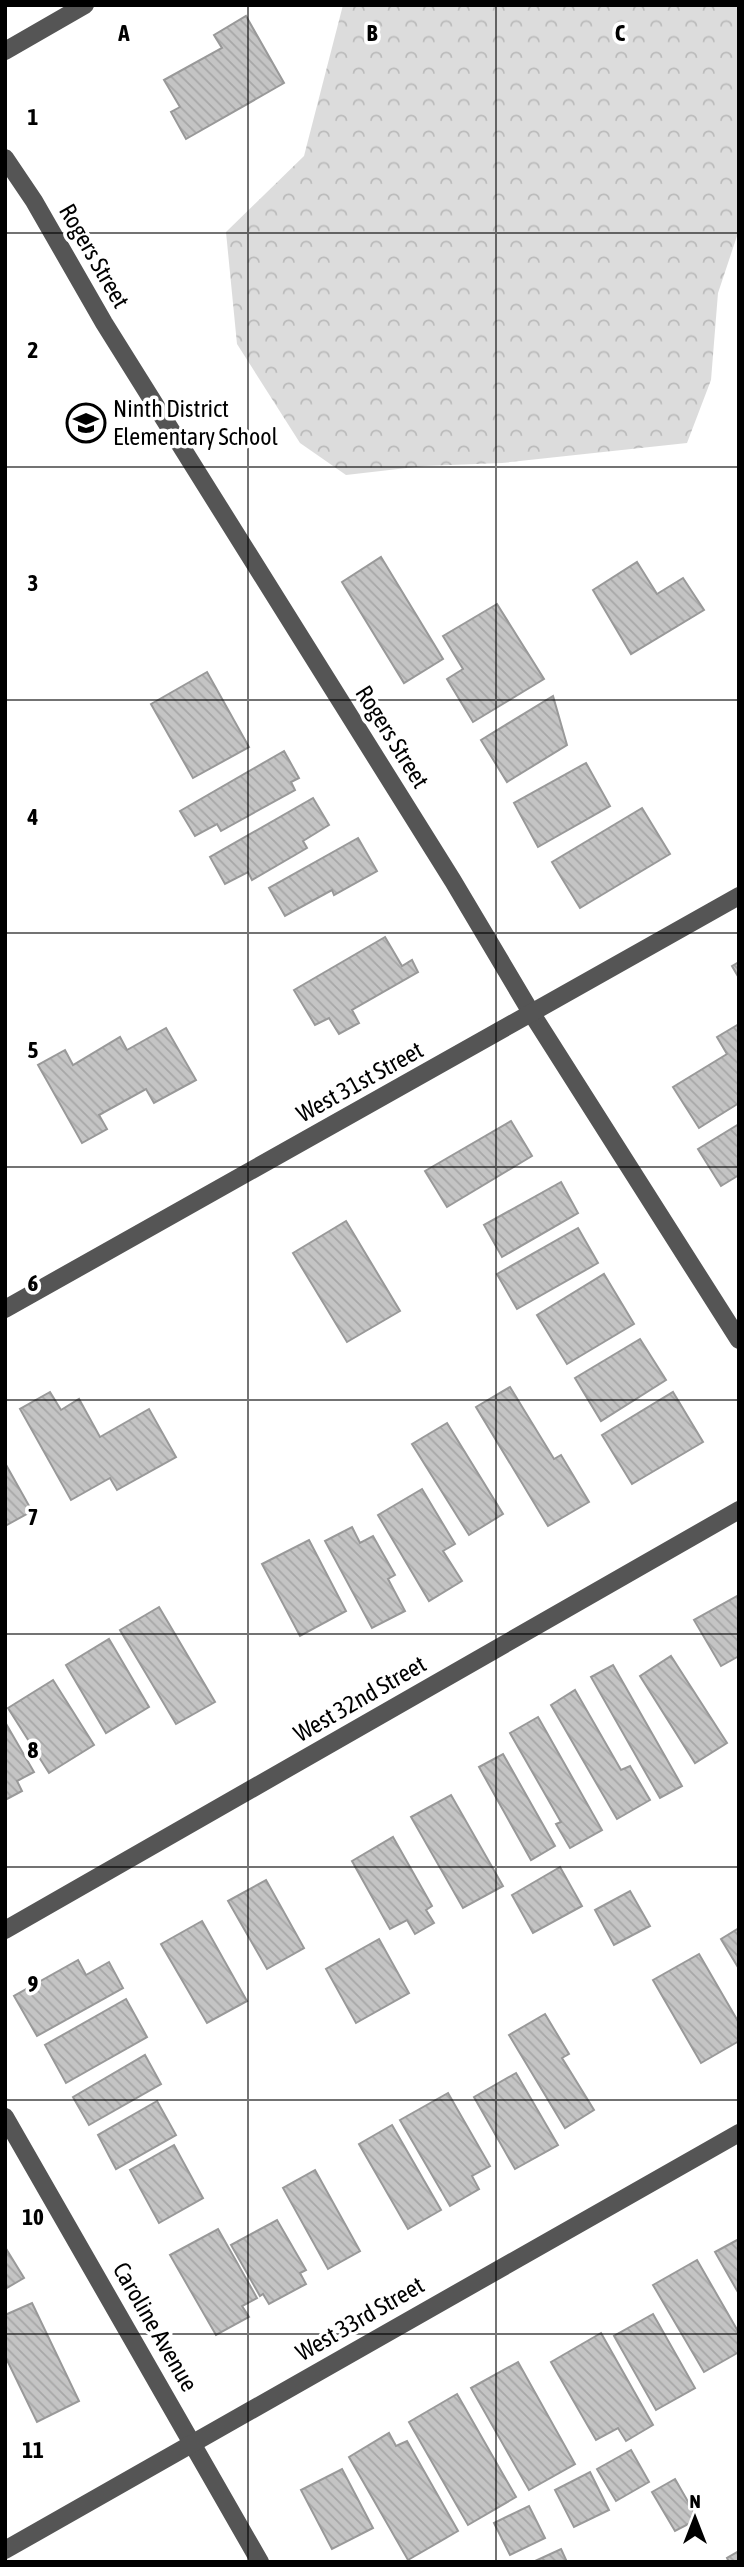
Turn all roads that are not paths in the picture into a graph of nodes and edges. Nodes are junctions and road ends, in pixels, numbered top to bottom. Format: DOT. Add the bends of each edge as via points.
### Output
graph roads {
  1 [pos="85,5"];
  2 [pos="5,51"];
  3 [pos="5,158"];
  4 [pos="739,896"];
  5 [pos="532,1014"];
  6 [pos="5,1308"];
  7 [pos="739,1340"];
  8 [pos="739,1510"];
  9 [pos="5,1930"];
  10 [pos="5,2117"];
  11 [pos="739,2133"];
  12 [pos="193,2442"];
  13 [pos="5,2550"];
  14 [pos="260,2562"];
  1 -- 2 [label="street"];
  3 -- 5 [label="street, Rogers Street"];
  4 -- 5 [label="street, West 31st Street"];
  5 -- 6 [label="street, West 31st Street"];
  5 -- 7 [label="street, Rogers Street"];
  8 -- 9 [label="street, West 32nd Street"];
  10 -- 12 [label="street, Caroline Avenue"];
  11 -- 12 [label="street, West 33rd Street"];
  12 -- 13 [label="street, West 33rd Street"];
  12 -- 14 [label="street, Caroline Avenue"];
}
